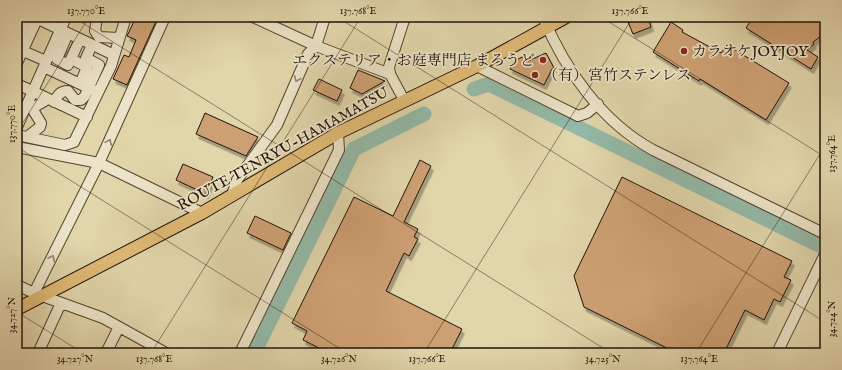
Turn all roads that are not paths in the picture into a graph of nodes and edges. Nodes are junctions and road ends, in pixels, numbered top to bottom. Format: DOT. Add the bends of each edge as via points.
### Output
graph roads {
  1 [pos="34,17"];
  2 [pos="66,17"];
  3 [pos="97,17"];
  4 [pos="126,17"];
  5 [pos="165,17"];
  6 [pos="253,17"];
  7 [pos="325,17"];
  8 [pos="405,17"];
  9 [pos="566,17"];
  10 [pos="545,22"];
  11 [pos="64,31"];
  12 [pos="120,38"];
  13 [pos="80,39"];
  14 [pos="17,40"];
  15 [pos="92,45"];
  16 [pos="316,46"];
  17 [pos="23,51"];
  18 [pos="114,55"];
  19 [pos="70,62"];
  20 [pos="17,63"];
  21 [pos="45,64"];
  22 [pos="477,66"];
  23 [pos="390,74"];
  24 [pos="63,76"];
  25 [pos="89,88"];
  26 [pos="18,89"];
  27 [pos="33,92"];
  28 [pos="404,100"];
  29 [pos="51,101"];
  30 [pos="598,104"];
  31 [pos="87,118"];
  32 [pos="17,127"];
  33 [pos="338,133"];
  34 [pos="22,136"];
  35 [pos="17,147"];
  36 [pos="99,163"];
  37 [pos="232,195"];
  38 [pos="202,213"];
  39 [pos="825,234"];
  40 [pos="825,254"];
  41 [pos="17,285"];
  42 [pos="39,295"];
  43 [pos="61,304"];
  44 [pos="17,309"];
  45 [pos="119,326"];
  46 [pos="38,353"];
  47 [pos="106,353"];
  48 [pos="166,353"];
  49 [pos="240,353"];
  50 [pos="777,353"];
  1 -- 11 [label="street"];
  1 -- 14 [label="street"];
  1 -- 17 [label="street"];
  2 -- 11 [label="street"];
  3 -- 12 [label="street" via="95,31 99,37"];
  4 -- 12 [label="street"];
  36 -- 5 [label="street, one-way"];
  6 -- 16 [label="street"];
  7 -- 16 [label="street"];
  8 -- 23 [label="street" via="389,67"];
  9 -- 10 [label="main road, ROUTE TENRYU-HAMAMATSU"];
  10 -- 22 [label="main road, ROUTE TENRYU-HAMAMATSU"];
  10 -- 30 [label="street" via="576,78"];
  11 -- 13 [label="street"];
  11 -- 19 [label="street" via="57,59"];
  11 -- 21 [label="street"];
  12 -- 18 [label="street"];
  13 -- 15 [label="street"];
  13 -- 19 [label="street"];
  15 -- 18 [label="street"];
  15 -- 25 [label="street" via="86,58 99,65"];
  16 -- 23 [label="street"];
  16 -- 37 [label="street, one-way" via="308,54 277,125 237,180"];
  17 -- 20 [label="street"];
  17 -- 21 [label="street"];
  18 -- 25 [label="street"];
  19 -- 24 [label="street"];
  19 -- 25 [label="street" via="87,67"];
  21 -- 24 [label="street"];
  21 -- 27 [label="street"];
  22 -- 28 [label="main road, ROUTE TENRYU-HAMAMATSU"];
  22 -- 30 [label="street" via="578,116 587,113"];
  23 -- 28 [label="street"];
  24 -- 25 [label="street"];
  25 -- 29 [label="street" via="81,100 75,100 68,91 63,91"];
  25 -- 31 [label="street"];
  26 -- 27 [label="street"];
  27 -- 29 [label="street"];
  27 -- 32 [label="street"];
  28 -- 33 [label="main road, ROUTE TENRYU-HAMAMATSU"];
  29 -- 31 [label="street"];
  29 -- 34 [label="street" via="36,106 33,110 41,123 40,127"];
  30 -- 39 [label="street" via="624,130 643,144"];
  31 -- 34 [label="street" via="77,138 69,144"];
  33 -- 37 [label="main road, ROUTE TENRYU-HAMAMATSU"];
  33 -- 49 [label="street" via="339,150"];
  35 -- 36 [label="street"];
  36 -- 38 [label="street"];
  42 -- 36 [label="street, one-way"];
  37 -- 38 [label="main road, ROUTE TENRYU-HAMAMATSU"];
  38 -- 42 [label="main road, ROUTE TENRYU-HAMAMATSU"];
  40 -- 50 [label="street"];
  41 -- 42 [label="street"];
  42 -- 43 [label="street"];
  42 -- 44 [label="main road, ROUTE TENRYU-HAMAMATSU"];
  43 -- 45 [label="street"];
  43 -- 46 [label="street"];
  45 -- 47 [label="street"];
  45 -- 48 [label="street"];
}
